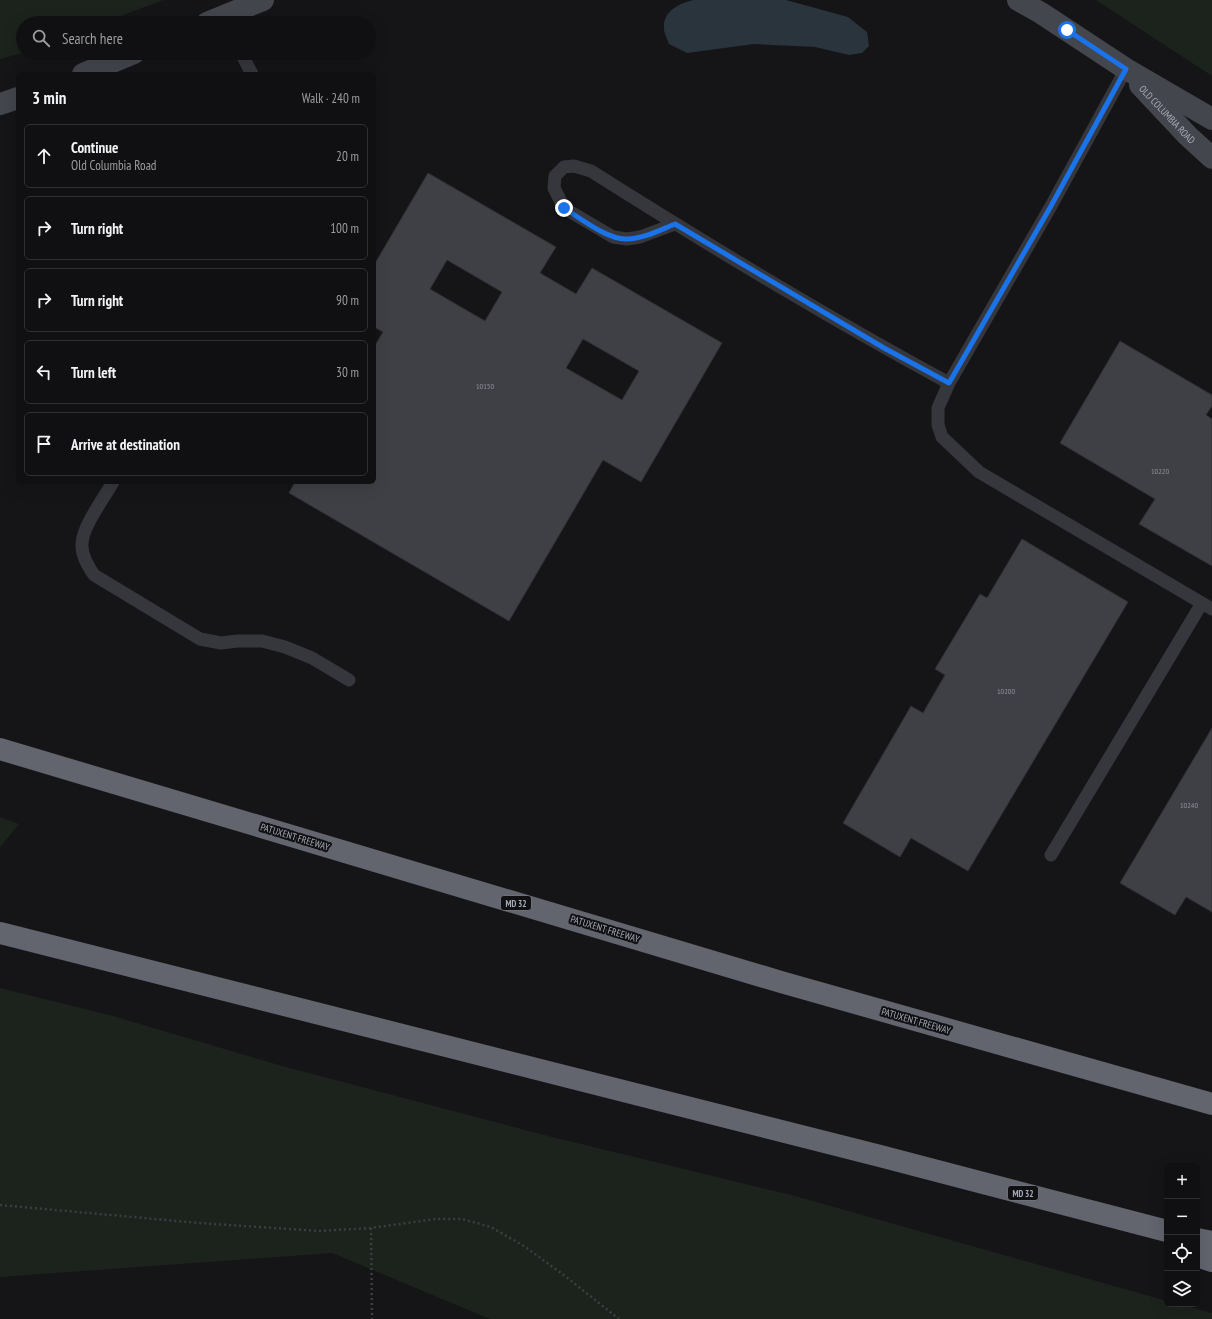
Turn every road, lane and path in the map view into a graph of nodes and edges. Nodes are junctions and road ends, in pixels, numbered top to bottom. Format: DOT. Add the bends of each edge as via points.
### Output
graph roads {
  1 [pos="264,0"];
  2 [pos="1018,0"];
  3 [pos="230,16"];
  4 [pos="117,60"];
  5 [pos="245,60"];
  6 [pos="1126,69"];
  7 [pos="88,72"];
  8 [pos="251,72"];
  9 [pos="16,99"];
  10 [pos="0,104"];
  11 [pos="1212,119"];
  12 [pos="1212,158"];
  13 [pos="675,224"];
  14 [pos="949,383"];
  15 [pos="112,484"];
  16 [pos="1207,606"];
  17 [pos="349,680"];
  18 [pos="0,749"];
  19 [pos="1051,855"];
  20 [pos="0,933"];
  21 [pos="1033,1054"];
  22 [pos="1212,1093"];
  23 [pos="1212,1104"];
  24 [pos="880,1156"];
  25 [pos="0,1205"];
  26 [pos="371,1228"];
  27 [pos="1164,1230"];
  28 [pos="1200,1239"];
  29 [pos="1212,1242"];
  30 [pos="1164,1245"];
  31 [pos="1200,1257"];
  32 [pos="1212,1261"];
  33 [pos="372,1319"];
  34 [pos="619,1319"];
  1 -- 3 [label="street"];
  2 -- 6 [label="street, OLD COLUMBIA ROAD"];
  4 -- 7 [label="street"];
  5 -- 8 [label="lane"];
  6 -- 11 [label="street, OLD COLUMBIA ROAD"];
  6 -- 12 [label="street, OLD COLUMBIA ROAD"];
  6 -- 14 [label="lane"];
  9 -- 10 [label="street"];
  13 -- 13 [label="lane" via="591,171 574,166 564,167 555,176 554,188 564,208 613,237 627,240"];
  13 -- 14 [label="lane" via="884,348"];
  14 -- 16 [label="lane" via="938,408 938,425 942,437 979,472"];
  15 -- 17 [label="lane" via="85,531 82,543 85,560 94,575 200,639 220,643 262,641 278,645 312,658"];
  16 -- 19 [label="lane"];
  18 -- 21 [label="highway, PATUXENT FREEWAY / MD 32"];
  20 -- 24 [label="highway, MD 32"];
  21 -- 22 [label="highway"];
  21 -- 23 [label="highway, PATUXENT FREEWAY / MD 32"];
  24 -- 27 [label="highway, MD 32"];
  24 -- 30 [label="highway"];
  25 -- 26 [label="path" via="273,1229 319,1231"];
  26 -- 33 [label="path"];
  26 -- 34 [label="path" via="436,1219 462,1219 492,1227 524,1246"];
  28 -- 29 [label="highway"];
  31 -- 32 [label="highway"];
}
